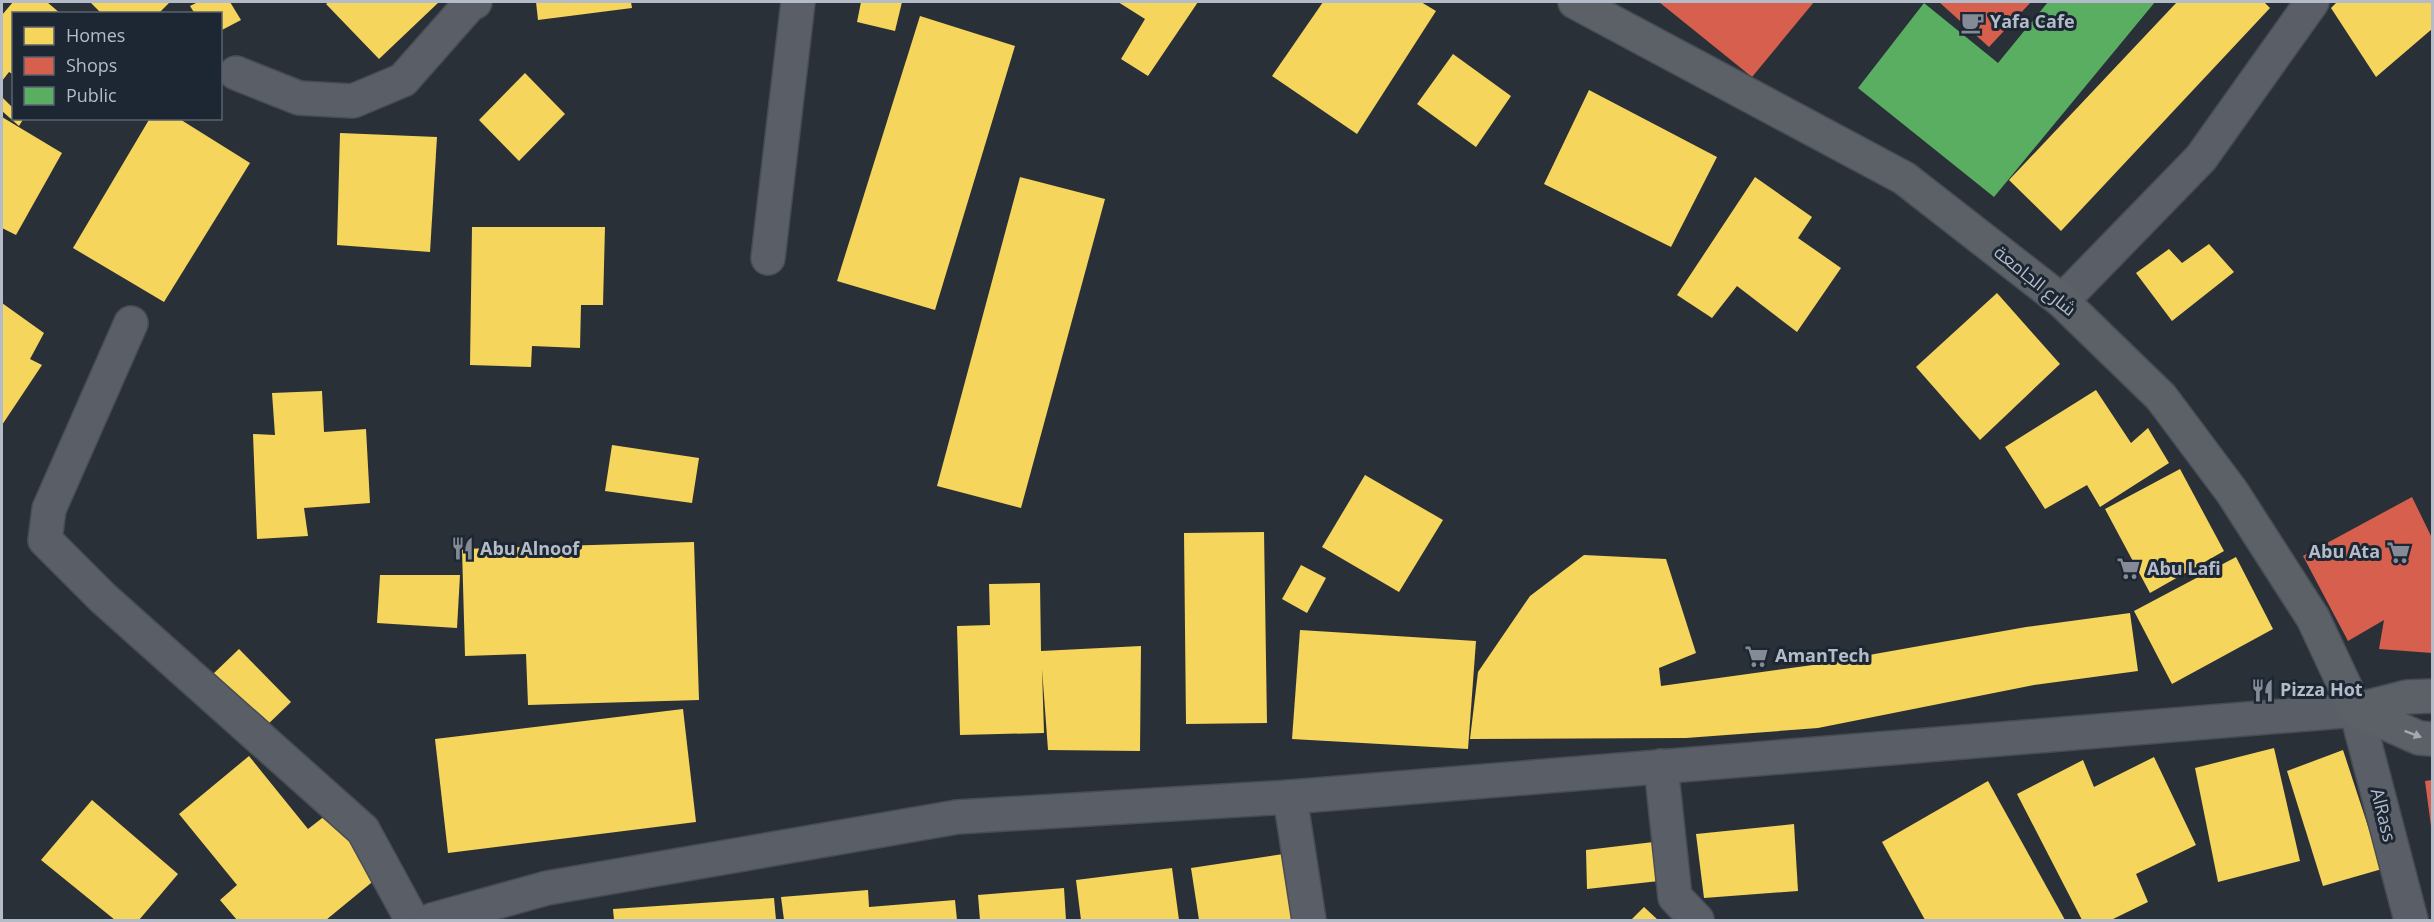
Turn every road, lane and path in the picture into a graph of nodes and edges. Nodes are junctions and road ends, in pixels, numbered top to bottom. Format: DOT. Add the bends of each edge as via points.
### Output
graph roads {
  1 [pos="475,2"];
  2 [pos="798,2"];
  3 [pos="1575,2"];
  4 [pos="2312,2"];
  5 [pos="236,73"];
  6 [pos="768,258"];
  7 [pos="2062,301"];
  8 [pos="131,323"];
  9 [pos="2433,696"];
  10 [pos="2356,710"];
  11 [pos="2433,739"];
  12 [pos="1661,766"];
  13 [pos="1290,797"];
  14 [pos="412,921"];
  15 [pos="432,921"];
  16 [pos="1309,921"];
  17 [pos="1697,921"];
  18 [pos="2410,921"];
  1 -- 5 [label="street" via="403,80 353,101 299,98"];
  2 -- 6 [label="street"];
  3 -- 7 [label="main road, شارع الجامعة" via="1904,178"];
  4 -- 7 [label="street" via="2201,158"];
  7 -- 10 [label="main road, شارع الجامعة" via="2161,397 2232,492 2313,618"];
  8 -- 14 [label="street" via="49,509 45,540 103,598 363,830"];
  9 -- 10 [label="main road" via="2407,697"];
  10 -- 11 [label="main road, one-way" via="2420,738"];
  10 -- 12 [label="street"];
  10 -- 18 [label="street, AlRass"];
  12 -- 13 [label="street"];
  12 -- 17 [label="street" via="1675,897"];
  13 -- 15 [label="street" via="957,817 547,888"];
  13 -- 16 [label="street"];
}
